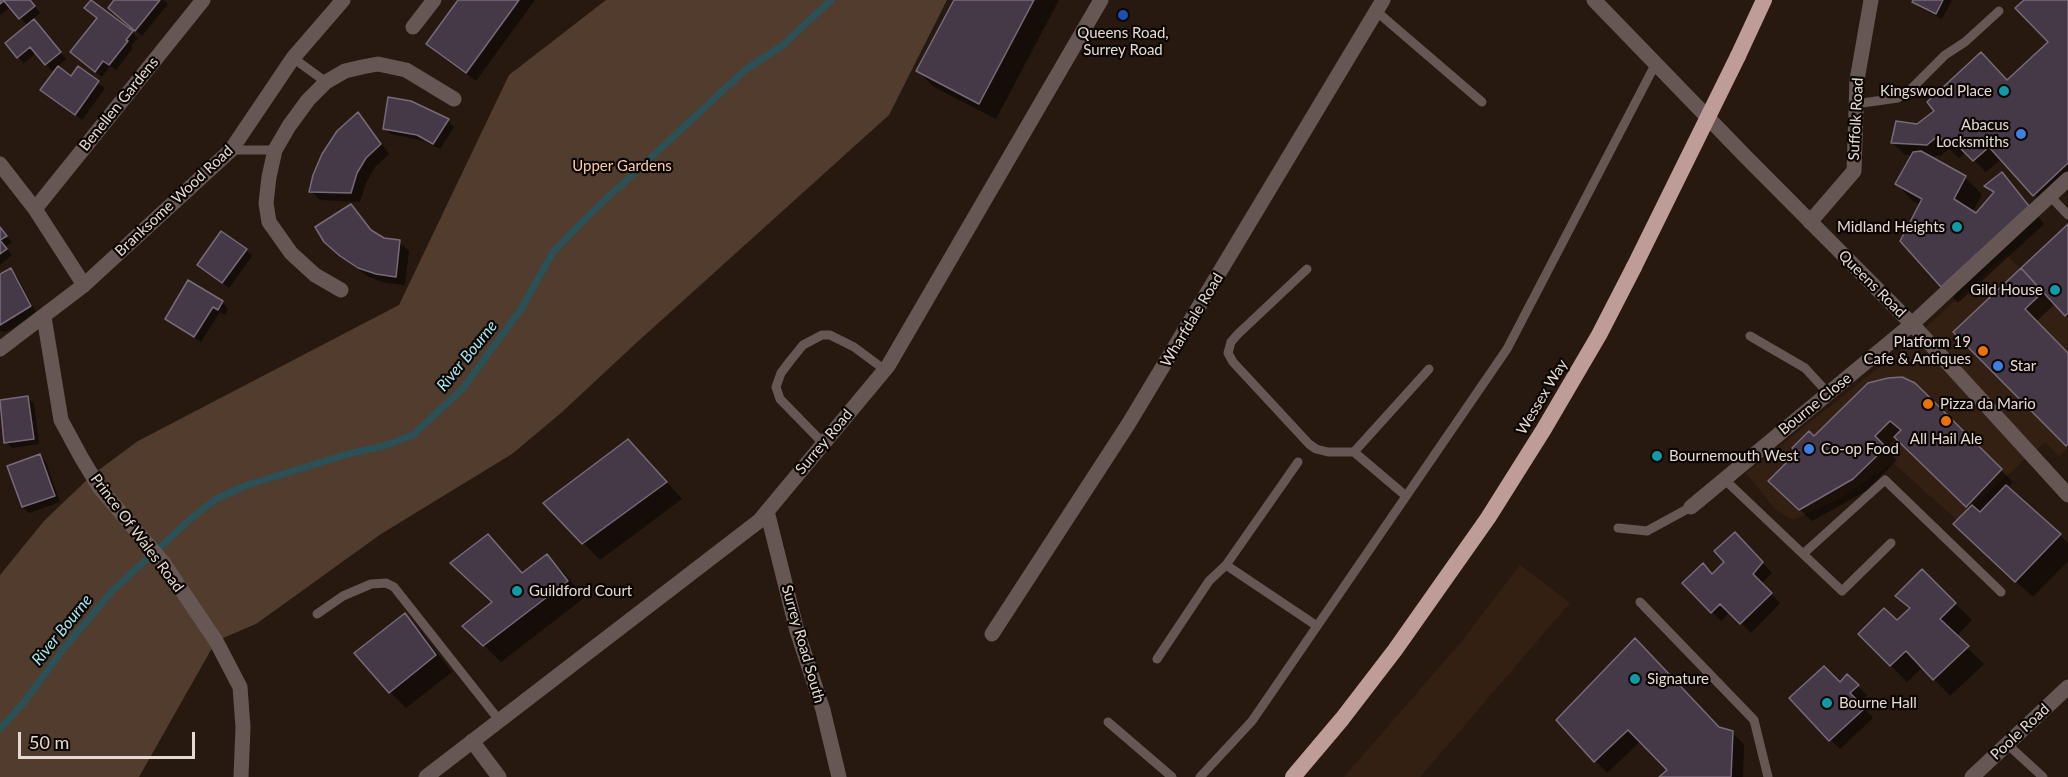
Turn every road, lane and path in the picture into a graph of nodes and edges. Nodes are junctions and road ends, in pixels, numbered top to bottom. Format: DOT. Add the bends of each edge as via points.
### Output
graph roads {
  1 [pos="203,0"];
  2 [pos="343,0"];
  3 [pos="1101,0"];
  4 [pos="1594,0"];
  5 [pos="1764,0"];
  6 [pos="1871,0"];
  7 [pos="428,2"];
  8 [pos="1380,6"];
  9 [pos="1999,11"];
  10 [pos="413,27"];
  11 [pos="293,58"];
  12 [pos="1656,63"];
  13 [pos="327,81"];
  14 [pos="454,99"];
  15 [pos="1482,102"];
  16 [pos="1855,104"];
  17 [pos="231,150"];
  18 [pos="276,150"];
  19 [pos="0,164"];
  20 [pos="2068,179"];
  21 [pos="2050,196"];
  22 [pos="35,209"];
  23 [pos="2068,215"];
  24 [pos="1810,222"];
  25 [pos="1306,269"];
  26 [pos="84,285"];
  27 [pos="341,290"];
  28 [pos="44,317"];
  29 [pos="1912,324"];
  30 [pos="1750,336"];
  31 [pos="0,349"];
  32 [pos="1429,369"];
  33 [pos="885,370"];
  34 [pos="1828,393"];
  35 [pos="823,443"];
  36 [pos="1354,452"];
  37 [pos="1298,462"];
  38 [pos="1724,479"];
  39 [pos="2068,495"];
  40 [pos="1406,496"];
  41 [pos="1690,507"];
  42 [pos="766,511"];
  43 [pos="1618,528"];
  44 [pos="1891,543"];
  45 [pos="1803,554"];
  46 [pos="1226,565"];
  47 [pos="2001,592"];
  48 [pos="1640,602"];
  49 [pos="317,614"];
  50 [pos="1317,626"];
  51 [pos="992,634"];
  52 [pos="1157,659"];
  53 [pos="2068,687"];
  54 [pos="499,720"];
  55 [pos="1108,723"];
  56 [pos="472,741"];
  57 [pos="2007,744"];
  58 [pos="242,777"];
  59 [pos="426,777"];
  60 [pos="499,777"];
  61 [pos="839,777"];
  62 [pos="1172,777"];
  63 [pos="1200,777"];
  64 [pos="1293,777"];
  65 [pos="1768,777"];
  66 [pos="1972,777"];
  67 [pos="2043,777"];
  1 -- 22 [label="street, Benellen Gardens"];
  2 -- 11 [label="street, Branksome Wood Road"];
  3 -- 33 [label="street, Surrey Road"];
  4 -- 12 [label="street, Queens Road"];
  5 -- 64 [label="highway, Wessex Way, bridge" via="1634,267 1555,411 1488,518 1395,650"];
  6 -- 16 [label="street, Suffolk Road"];
  7 -- 10 [label="street"];
  8 -- 15 [label="lane"];
  8 -- 51 [label="street, Wharfdale Road" via="1129,423"];
  9 -- 16 [label="lane" via="1945,55 1908,92 1898,98"];
  11 -- 13 [label="lane"];
  11 -- 17 [label="street, Branksome Wood Road"];
  12 -- 24 [label="street, Queens Road"];
  12 -- 40 [label="lane" via="1507,349"];
  13 -- 14 [label="street" via="345,71 378,64 406,70"];
  13 -- 18 [label="street" via="308,100"];
  16 -- 24 [label="street, Suffolk Road" via="1854,171"];
  17 -- 18 [label="lane"];
  17 -- 26 [label="street, Branksome Wood Road"];
  18 -- 27 [label="street" via="268,177 269,222 291,253 315,275"];
  19 -- 22 [label="street"];
  20 -- 21 [label="street, Bourne Close"];
  21 -- 23 [label="lane"];
  21 -- 29 [label="street, Bourne Close"];
  22 -- 26 [label="street"];
  24 -- 29 [label="street, Queens Road"];
  25 -- 36 [label="lane" via="1238,334 1228,353 1309,444 1328,452"];
  26 -- 28 [label="street, Branksome Wood Road"];
  28 -- 31 [label="street, Branksome Wood Road"];
  28 -- 58 [label="street, Prince Of Wales Road" via="62,420 99,487 162,561 216,641 240,687"];
  29 -- 34 [label="street, Bourne Close"];
  29 -- 39 [label="street, Queens Road"];
  30 -- 34 [label="lane" via="1805,368"];
  32 -- 36 [label="lane"];
  33 -- 35 [label="street, Surrey Road"];
  33 -- 35 [label="lane" via="830,335 803,345 781,373 776,387 780,399"];
  34 -- 38 [label="street, Bourne Close"];
  35 -- 42 [label="street, Surrey Road"];
  36 -- 40 [label="lane"];
  37 -- 46 [label="lane"];
  38 -- 41 [label="street, Bourne Close"];
  38 -- 45 [label="lane"];
  40 -- 50 [label="lane"];
  41 -- 43 [label="lane" via="1647,531"];
  42 -- 54 [label="street, Surrey Road" via="759,521"];
  42 -- 61 [label="street, Surrey Road South"];
  44 -- 45 [label="lane" via="1842,591"];
  45 -- 47 [label="lane" via="1885,480"];
  46 -- 50 [label="lane"];
  46 -- 52 [label="lane" via="1209,581"];
  48 -- 65 [label="lane" via="1754,720"];
  49 -- 54 [label="lane" via="343,596 371,584 394,587"];
  50 -- 63 [label="lane" via="1252,720"];
  53 -- 57 [label="street, Poole Road"];
  54 -- 56 [label="street, Surrey Road"];
  55 -- 62 [label="lane"];
  56 -- 59 [label="street, Surrey Road"];
  56 -- 60 [label="street"];
  57 -- 66 [label="street, Poole Road"];
  57 -- 67 [label="lane"];
}
